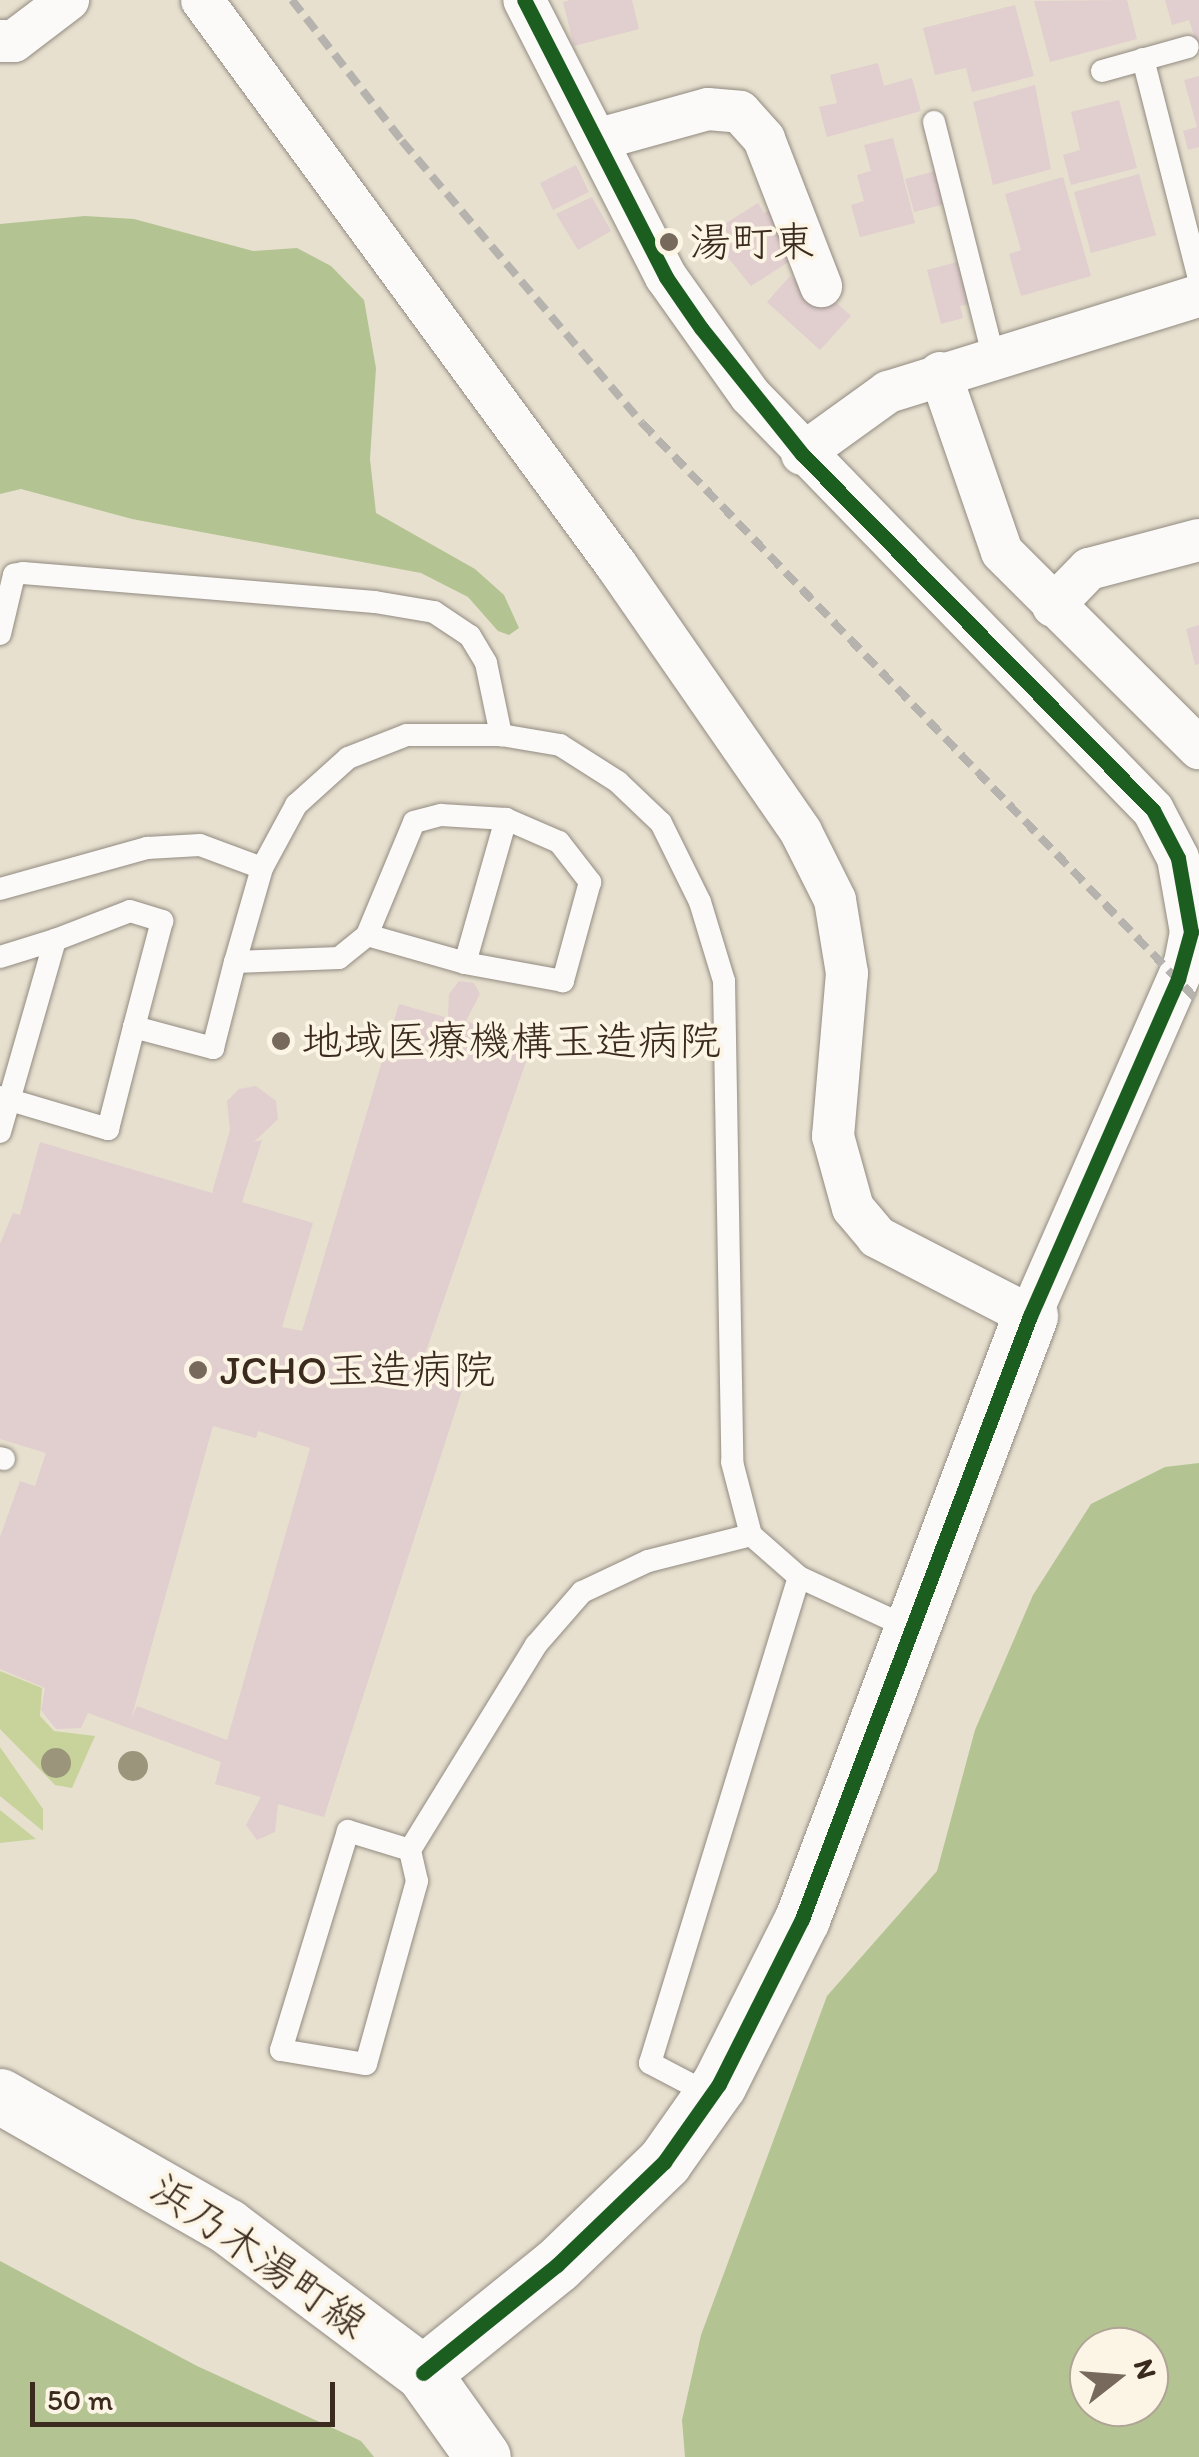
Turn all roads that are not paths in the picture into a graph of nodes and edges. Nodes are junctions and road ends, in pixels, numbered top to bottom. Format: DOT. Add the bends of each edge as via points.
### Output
graph roads {
  1 [pos="68,0"];
  2 [pos="202,0"];
  3 [pos="524,0"];
  4 [pos="0,40"];
  5 [pos="1188,48"];
  6 [pos="1143,59"];
  7 [pos="1102,71"];
  8 [pos="934,122"];
  9 [pos="596,140"];
  10 [pos="1199,278"];
  11 [pos="821,286"];
  12 [pos="1199,296"];
  13 [pos="994,356"];
  14 [pos="940,373"];
  15 [pos="802,454"];
  16 [pos="1199,540"];
  17 [pos="1053,606"];
  18 [pos="0,634"];
  19 [pos="501,735"];
  20 [pos="1199,748"];
  21 [pos="506,819"];
  22 [pos="262,868"];
  23 [pos="0,889"];
  24 [pos="366,936"];
  25 [pos="55,940"];
  26 [pos="0,957"];
  27 [pos="234,962"];
  28 [pos="465,963"];
  29 [pos="134,1027"];
  30 [pos="6,1099"];
  31 [pos="0,1132"];
  32 [pos="1030,1316"];
  33 [pos="751,1536"];
  34 [pos="799,1578"];
  35 [pos="907,1627"];
  36 [pos="410,1850"];
  37 [pos="0,2096"];
  38 [pos="711,2096"];
  39 [pos="423,2373"];
  40 [pos="482,2457"];
  1 -- 4 [label="street" via="14,41"];
  2 -- 32 [label="street" via="617,566 801,832 835,900 847,973 833,1136 853,1208 877,1237"];
  3 -- 9 [label="street"];
  5 -- 6 [label="lane"];
  6 -- 7 [label="lane"];
  6 -- 10 [label="lane"];
  8 -- 13 [label="lane"];
  9 -- 11 [label="street" via="708,109 740,112 764,139"];
  9 -- 15 [label="street" via="666,278 750,396"];
  12 -- 13 [label="street"];
  13 -- 14 [label="street"];
  14 -- 15 [label="street" via="888,392"];
  14 -- 17 [label="street" via="988,526 1002,552"];
  15 -- 32 [label="street" via="1153,810 1178,858 1192,932 1185,962"];
  16 -- 17 [label="street" via="1089,569"];
  17 -- 20 [label="street"];
  18 -- 19 [label="lane" via="14,575 23,572 434,612 470,636 486,662"];
  19 -- 22 [label="lane" via="406,735 348,758 296,805"];
  19 -- 33 [label="lane" via="560,745 640,799 680,855 700,902 724,982 732,1448 738,1501"];
  21 -- 24 [label="lane" via="441,815 414,822"];
  21 -- 28 [label="lane"];
  21 -- 28 [label="lane" via="559,842 590,882 563,981"];
  22 -- 23 [label="lane" via="200,845 170,842"];
  22 -- 27 [label="lane"];
  24 -- 27 [label="lane" via="340,958"];
  24 -- 28 [label="lane"];
  25 -- 26 [label="lane"];
  25 -- 29 [label="lane" via="130,910 162,921"];
  25 -- 30 [label="lane"];
  27 -- 29 [label="lane" via="213,1048"];
  29 -- 30 [label="lane" via="108,1129"];
  30 -- 31 [label="lane"];
  32 -- 35 [label="street"];
  33 -- 34 [label="lane"];
  33 -- 36 [label="lane" via="617,1572 564,1607"];
  34 -- 35 [label="lane"];
  34 -- 38 [label="lane" via="650,2062"];
  35 -- 38 [label="street" via="802,1919"];
  36 -- 36 [label="lane" via="348,1831 281,2050 366,2064 417,1882"];
  37 -- 39 [label="street, 浜乃木湯町線" via="227,2226"];
  38 -- 39 [label="street" via="664,2162 571,2252"];
  39 -- 40 [label="street, 浜乃木湯町線"];
}
